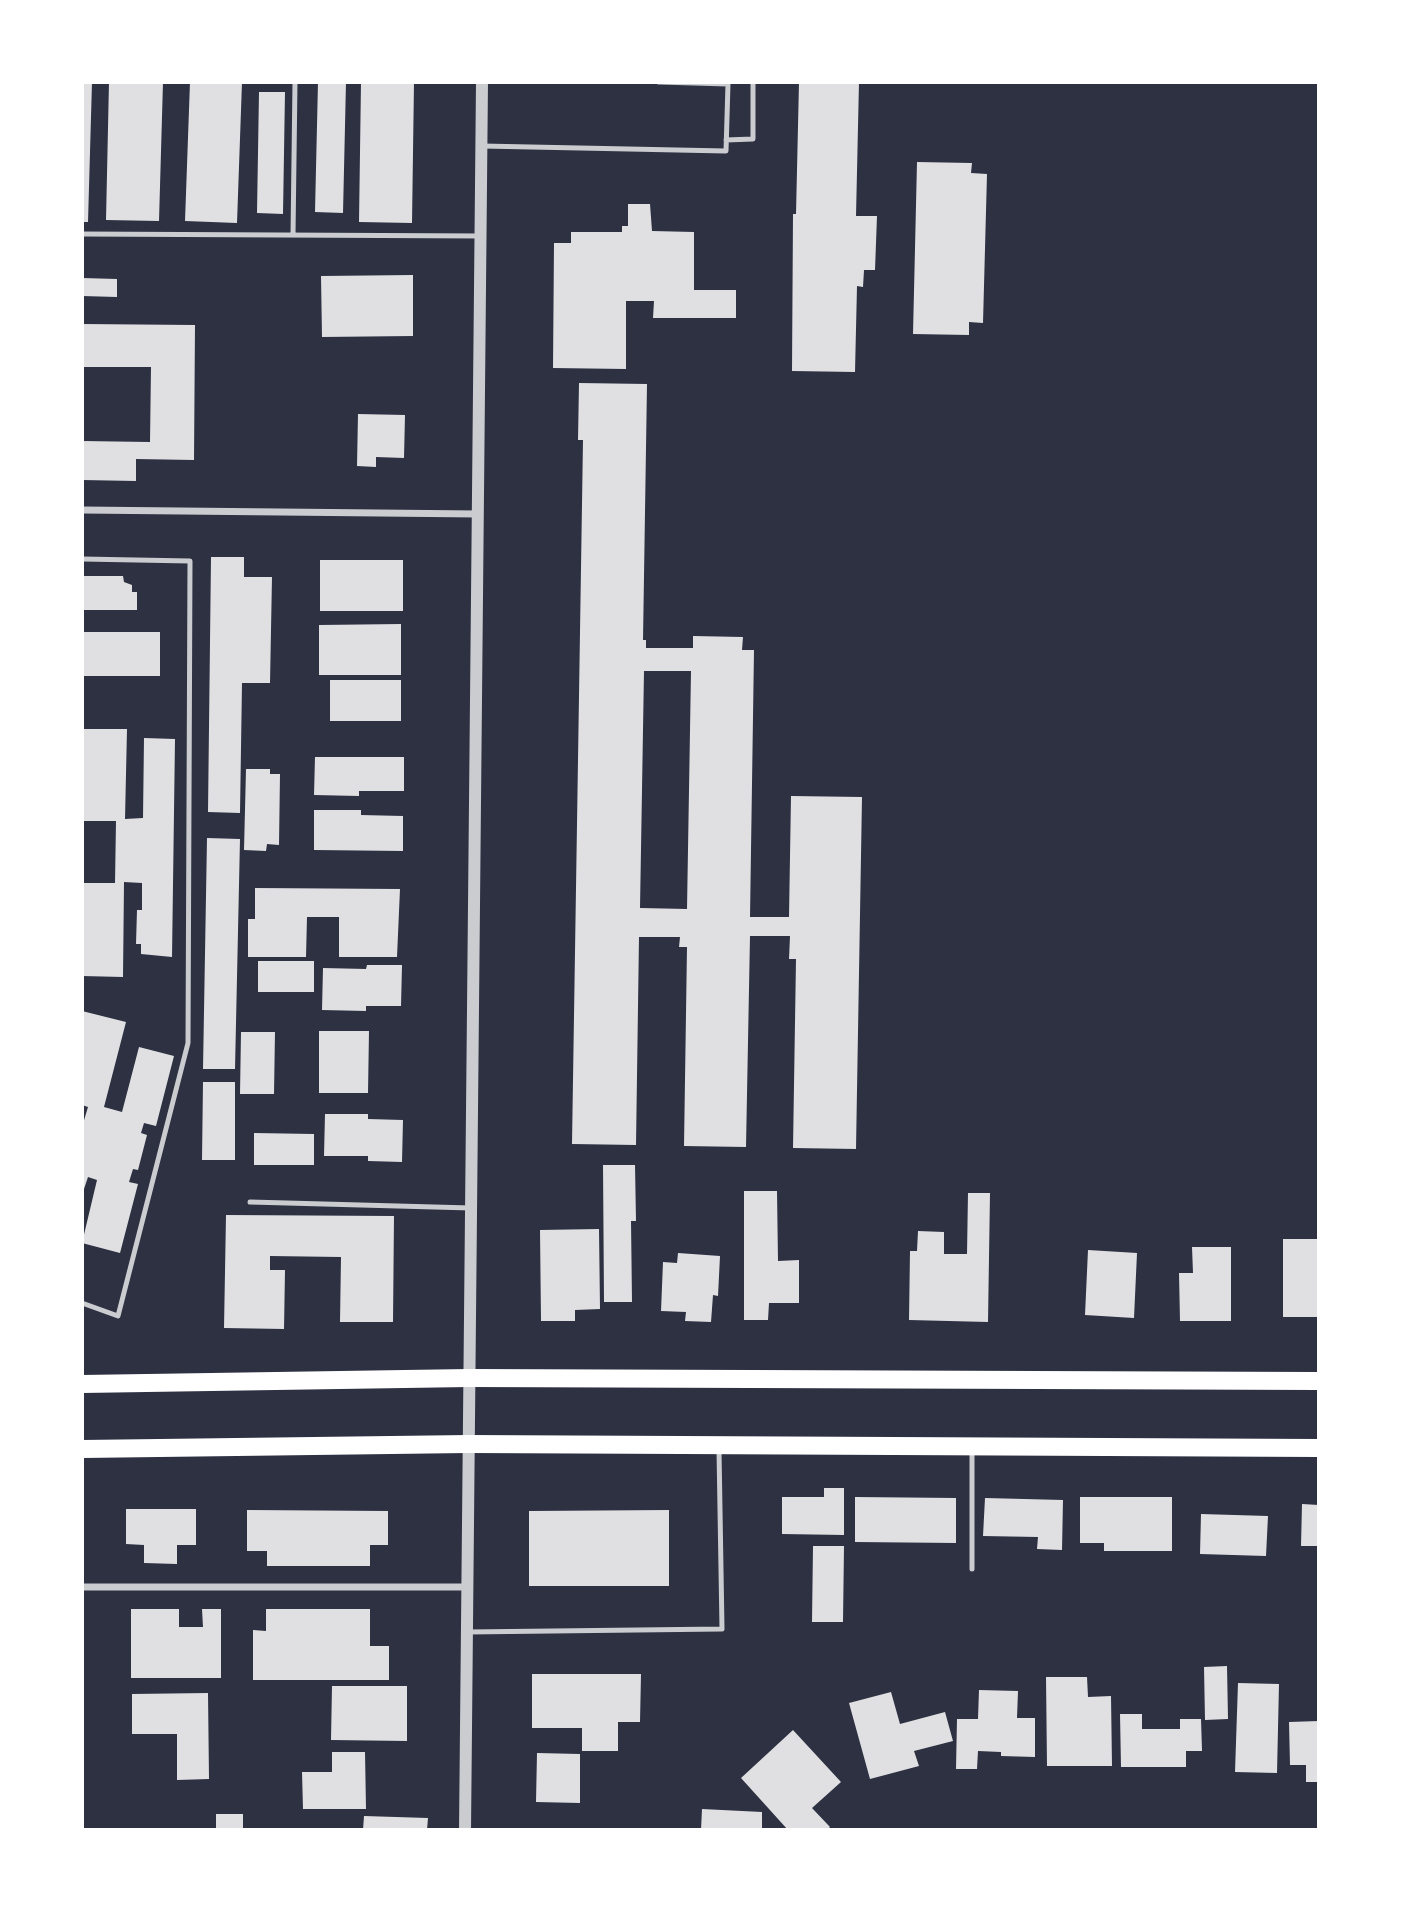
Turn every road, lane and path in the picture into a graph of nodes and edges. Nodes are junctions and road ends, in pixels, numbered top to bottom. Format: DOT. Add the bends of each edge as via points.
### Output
graph roads {
  1 [pos="295,82"];
  2 [pos="482,82"];
  3 [pos="659,82"];
  4 [pos="753,82"];
  5 [pos="726,140"];
  6 [pos="482,146"];
  7 [pos="82,234"];
  8 [pos="293,235"];
  9 [pos="481,236"];
  10 [pos="82,510"];
  11 [pos="478,514"];
  12 [pos="82,559"];
  13 [pos="250,1202"];
  14 [pos="471,1208"];
  15 [pos="82,1303"];
  16 [pos="469,1378"];
  17 [pos="1319,1381"];
  18 [pos="82,1384"];
  19 [pos="468,1444"];
  20 [pos="719,1445"];
  21 [pos="972,1447"];
  22 [pos="1319,1448"];
  23 [pos="82,1449"];
  24 [pos="972,1569"];
  25 [pos="82,1587"];
  26 [pos="468,1587"];
  27 [pos="467,1632"];
  28 [pos="465,1830"];
  1 -- 8 [label="lane"];
  2 -- 6 [label="street"];
  3 -- 5 [label="lane" via="728,84"];
  4 -- 5 [label="lane" via="753,139"];
  5 -- 6 [label="lane" via="726,151"];
  6 -- 9 [label="street"];
  7 -- 8 [label="lane"];
  8 -- 9 [label="lane"];
  9 -- 11 [label="street"];
  10 -- 11 [label="street"];
  11 -- 14 [label="street"];
  12 -- 15 [label="lane" via="190,561 190,575 188,1043 118,1316"];
  13 -- 14 [label="lane"];
  14 -- 16 [label="street"];
  16 -- 17 [label="main road"];
  16 -- 18 [label="main road"];
  16 -- 19 [label="street"];
  19 -- 20 [label="main road"];
  19 -- 23 [label="main road"];
  19 -- 26 [label="street"];
  20 -- 21 [label="main road"];
  20 -- 27 [label="lane" via="722,1629"];
  21 -- 22 [label="main road"];
  21 -- 24 [label="lane"];
  25 -- 26 [label="street"];
  26 -- 27 [label="street"];
  27 -- 28 [label="street"];
}
